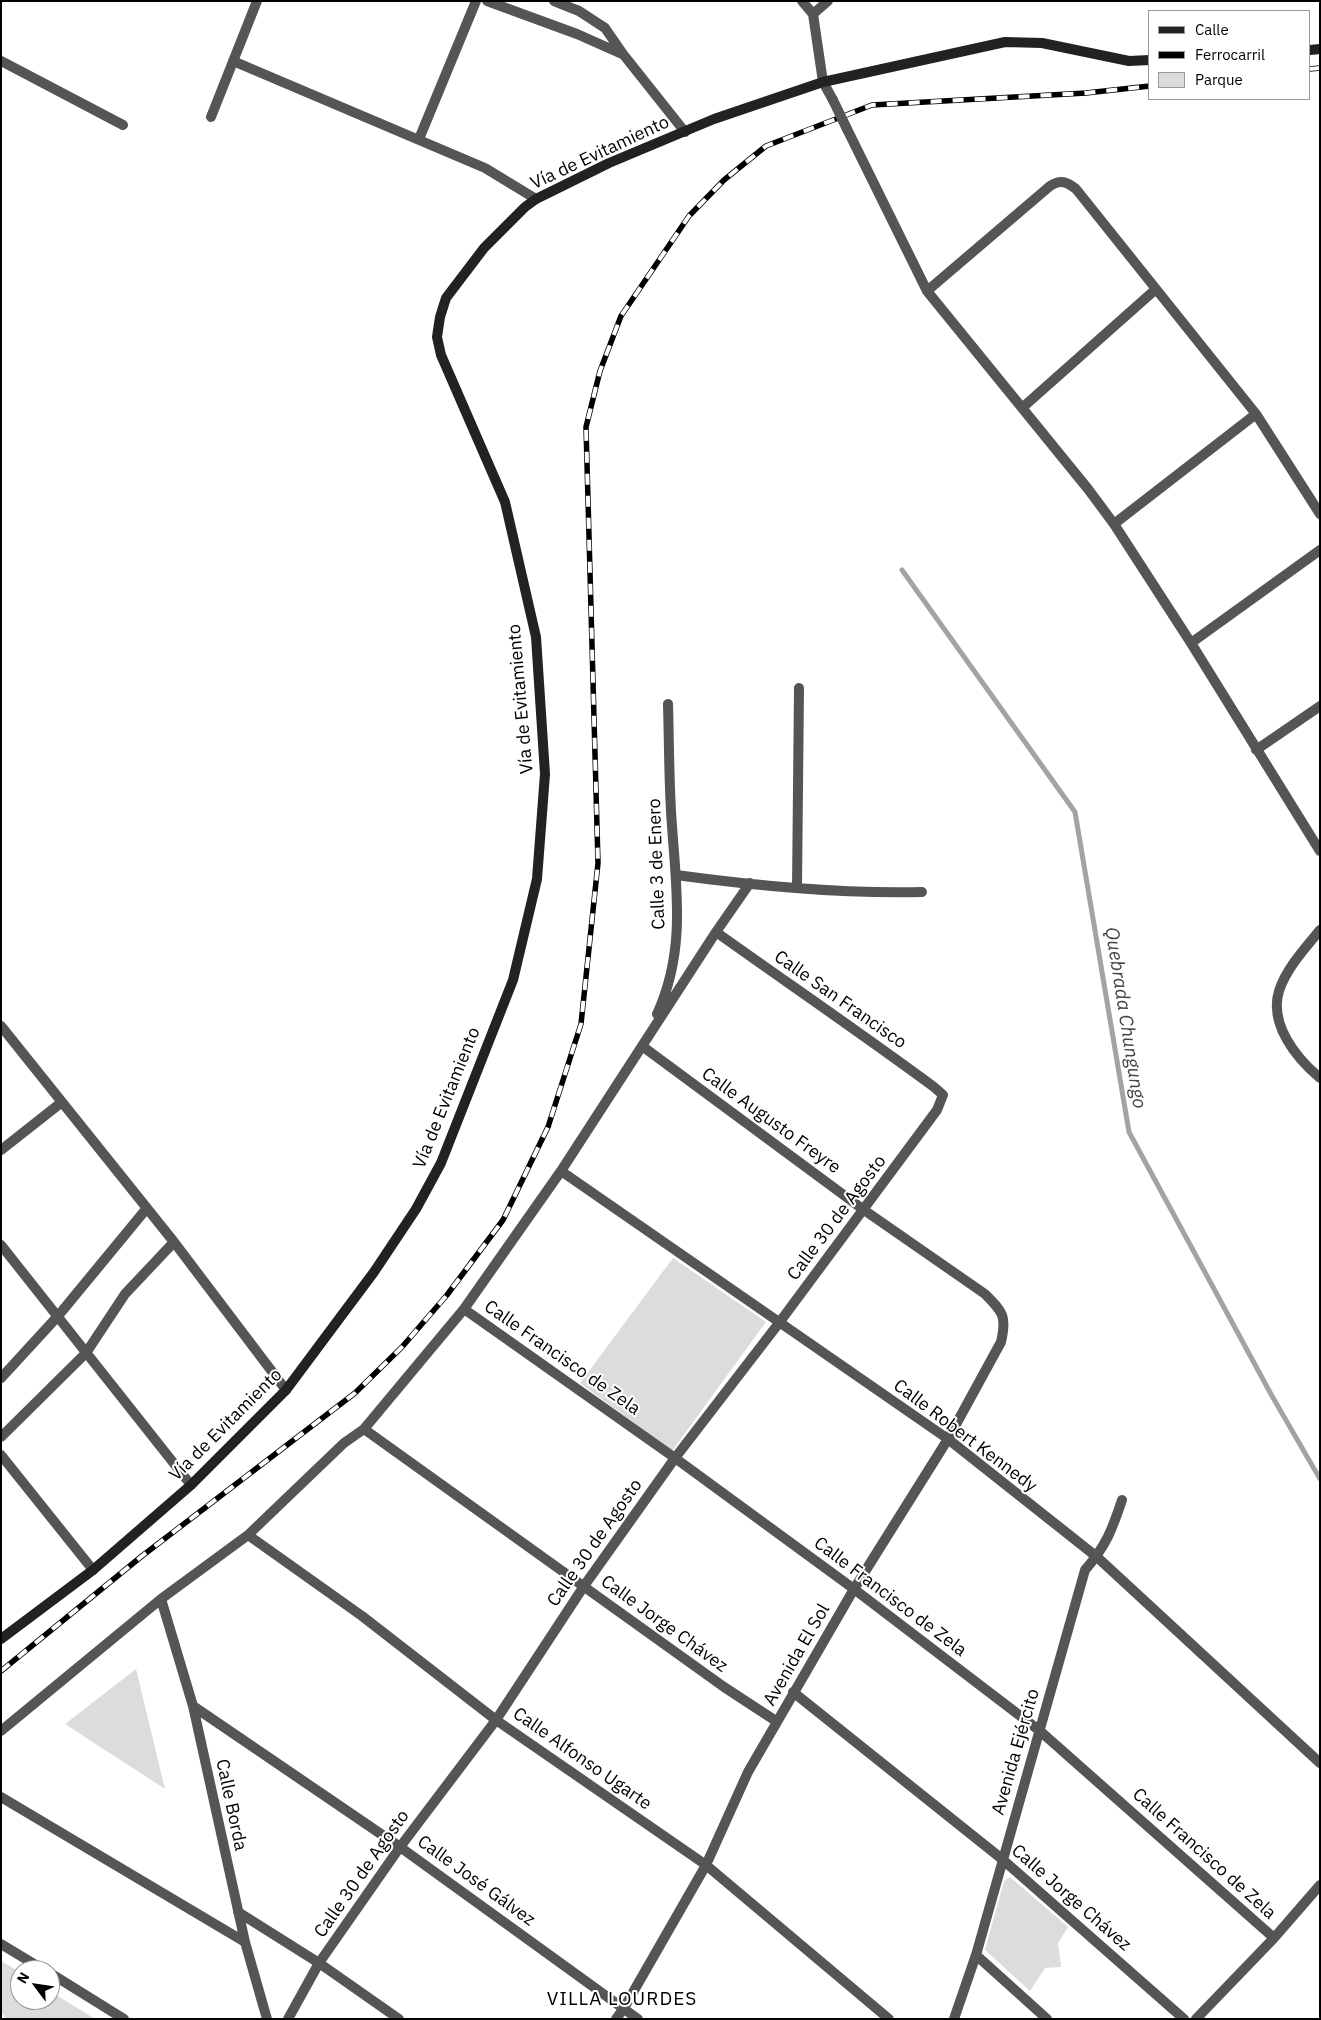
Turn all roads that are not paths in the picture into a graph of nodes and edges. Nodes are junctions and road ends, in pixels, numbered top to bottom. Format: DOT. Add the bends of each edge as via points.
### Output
graph roads {
  1 [pos="257,1"];
  2 [pos="476,1"];
  3 [pos="486,1"];
  4 [pos="554,1"];
  5 [pos="802,1"];
  6 [pos="828,1"];
  7 [pos="813,14"];
  8 [pos="623,54"];
  9 [pos="233,60"];
  10 [pos="1148,60"];
  11 [pos="1,61"];
  12 [pos="823,82"];
  13 [pos="211,117"];
  14 [pos="123,126"];
  15 [pos="685,132"];
  16 [pos="420,139"];
  17 [pos="536,199"];
  18 [pos="1156,289"];
  19 [pos="927,291"];
  20 [pos="1022,408"];
  21 [pos="1256,414"];
  22 [pos="1320,514"];
  23 [pos="1114,524"];
  24 [pos="1320,550"];
  25 [pos="1191,643"];
  26 [pos="799,688"];
  27 [pos="668,704"];
  28 [pos="1320,706"];
  29 [pos="1256,750"];
  30 [pos="1320,851"];
  31 [pos="676,875"];
  32 [pos="750,884"];
  33 [pos="797,888"];
  34 [pos="922,892"];
  35 [pos="1320,930"];
  36 [pos="716,932"];
  37 [pos="1,1026"];
  38 [pos="642,1046"];
  39 [pos="1320,1078"];
  40 [pos="943,1096"];
  41 [pos="62,1102"];
  42 [pos="1,1150"];
  43 [pos="560,1171"];
  44 [pos="147,1208"];
  45 [pos="864,1210"];
  46 [pos="174,1242"];
  47 [pos="1,1245"];
  48 [pos="464,1310"];
  49 [pos="1002,1310"];
  50 [pos="58,1316"];
  51 [pos="779,1323"];
  52 [pos="86,1353"];
  53 [pos="1,1378"];
  54 [pos="286,1390"];
  55 [pos="364,1429"];
  56 [pos="1,1437"];
  57 [pos="948,1439"];
  58 [pos="1,1455"];
  59 [pos="675,1458"];
  60 [pos="191,1485"];
  61 [pos="1122,1500"];
  62 [pos="248,1535"];
  63 [pos="1097,1557"];
  64 [pos="93,1570"];
  65 [pos="584,1586"];
  66 [pos="854,1589"];
  67 [pos="161,1599"];
  68 [pos="1,1639"];
  69 [pos="793,1692"];
  70 [pos="193,1706"];
  71 [pos="496,1720"];
  72 [pos="776,1721"];
  73 [pos="1,1731"];
  74 [pos="1040,1731"];
  75 [pos="1320,1764"];
  76 [pos="1,1797"];
  77 [pos="400,1847"];
  78 [pos="1002,1859"];
  79 [pos="706,1864"];
  80 [pos="1320,1885"];
  81 [pos="238,1912"];
  82 [pos="1274,1938"];
  83 [pos="245,1942"];
  84 [pos="1,1944"];
  85 [pos="976,1955"];
  86 [pos="27,1960"];
  87 [pos="319,1963"];
  88 [pos="60,1980"];
  89 [pos="624,2008"];
  90 [pos="124,2019"];
  91 [pos="267,2019"];
  92 [pos="288,2019"];
  93 [pos="399,2019"];
  94 [pos="616,2019"];
  95 [pos="638,2019"];
  96 [pos="889,2019"];
  97 [pos="954,2019"];
  98 [pos="1047,2019"];
  99 [pos="1184,2019"];
  100 [pos="1196,2019"];
  1 -- 9 [label="street"];
  2 -- 16 [label="street"];
  3 -- 8 [label="street"];
  4 -- 8 [label="street" via="579,11 605,28"];
  5 -- 7 [label="street"];
  6 -- 7 [label="street"];
  7 -- 12 [label="street"];
  8 -- 15 [label="street"];
  9 -- 13 [label="street"];
  9 -- 16 [label="street"];
  10 -- 12 [label="main road, Vía de Evitamiento" via="1129,61 1042,43 1004,42"];
  11 -- 14 [label="street"];
  12 -- 15 [label="main road, Vía de Evitamiento"];
  12 -- 19 [label="street, bridge"];
  15 -- 17 [label="main road, Vía de Evitamiento" via="609,163"];
  16 -- 17 [label="street" via="485,168"];
  17 -- 54 [label="main road, Vía de Evitamiento" via="484,248 446,298 437,337 441,355 505,502 536,637 545,774 537,879 513,980 441,1163 416,1209 374,1272"];
  18 -- 19 [label="street" via="1076,189 1062,181 1050,186"];
  18 -- 20 [label="street"];
  18 -- 21 [label="street"];
  19 -- 20 [label="street"];
  20 -- 23 [label="street"];
  21 -- 22 [label="street"];
  21 -- 23 [label="street"];
  23 -- 25 [label="street"];
  24 -- 25 [label="street"];
  25 -- 29 [label="street"];
  26 -- 33 [label="street"];
  27 -- 31 [label="street, Calle 3 de Enero"];
  28 -- 29 [label="street"];
  29 -- 30 [label="street"];
  31 -- 32 [label="street"];
  31 -- 38 [label="street, Calle 3 de Enero" via="678,918 671,976"];
  32 -- 33 [label="street"];
  32 -- 36 [label="street"];
  33 -- 34 [label="street" via="874,893"];
  35 -- 39 [label="street" via="1294,963 1279,992 1277,1016 1286,1040"];
  36 -- 38 [label="street"];
  36 -- 40 [label="street, Calle San Francisco"];
  37 -- 41 [label="street"];
  38 -- 43 [label="street"];
  38 -- 45 [label="street, Calle Augusto Freyre"];
  40 -- 45 [label="street, Calle 30 de Agosto" via="937,1110"];
  41 -- 42 [label="street"];
  41 -- 44 [label="street"];
  43 -- 48 [label="street"];
  43 -- 51 [label="street, Calle Robert Kennedy"];
  44 -- 46 [label="street"];
  44 -- 50 [label="street"];
  45 -- 49 [label="street, Calle Augusto Freyre" via="985,1294"];
  45 -- 51 [label="street, Calle 30 de Agosto"];
  46 -- 52 [label="street" via="125,1294"];
  46 -- 54 [label="street"];
  47 -- 50 [label="street"];
  48 -- 55 [label="street"];
  48 -- 59 [label="street, Calle Francisco de Zela"];
  49 -- 57 [label="street, Avenida El Sol" via="1005,1324 1002,1342"];
  50 -- 52 [label="street"];
  50 -- 53 [label="street"];
  51 -- 57 [label="street, Calle Robert Kennedy"];
  51 -- 59 [label="street, Calle 30 de Agosto"];
  52 -- 56 [label="street"];
  52 -- 60 [label="street"];
  54 -- 60 [label="main road, Vía de Evitamiento"];
  55 -- 62 [label="street" via="344,1443"];
  55 -- 65 [label="street, Calle Jorge Chávez"];
  57 -- 63 [label="street, Calle Robert Kennedy"];
  57 -- 66 [label="street, Avenida El Sol"];
  58 -- 64 [label="street"];
  59 -- 65 [label="street, Calle 30 de Agosto"];
  59 -- 66 [label="street, Calle Francisco de Zela"];
  60 -- 64 [label="main road, Vía de Evitamiento"];
  61 -- 63 [label="street, Avenida Ejército" via="1109,1539"];
  62 -- 67 [label="street"];
  62 -- 71 [label="street, Calle Alfonso Ugarte" via="362,1616"];
  63 -- 74 [label="street, Avenida Ejército" via="1085,1570"];
  63 -- 75 [label="street, Calle Robert Kennedy"];
  64 -- 68 [label="main road, Vía de Evitamiento"];
  65 -- 71 [label="street, Calle 30 de Agosto"];
  65 -- 72 [label="street, Calle Jorge Chávez"];
  66 -- 69 [label="street, Avenida El Sol"];
  66 -- 74 [label="street, Calle Francisco de Zela"];
  67 -- 70 [label="street, Calle Borda"];
  67 -- 73 [label="street"];
  69 -- 72 [label="street, Avenida El Sol"];
  69 -- 78 [label="street, Calle Jorge Chávez"];
  70 -- 77 [label="street, Calle José Gálvez"];
  70 -- 81 [label="street, Calle Borda"];
  71 -- 77 [label="street, Calle 30 de Agosto"];
  71 -- 79 [label="street, Calle Alfonso Ugarte"];
  72 -- 79 [label="street, Avenida El Sol" via="748,1772"];
  74 -- 78 [label="street, Avenida Ejército"];
  74 -- 82 [label="street, Calle Francisco de Zela"];
  76 -- 83 [label="street"];
  77 -- 87 [label="street, Calle 30 de Agosto"];
  77 -- 89 [label="street, Calle José Gálvez"];
  78 -- 85 [label="street, Avenida Ejército"];
  78 -- 99 [label="street, Calle Jorge Chávez"];
  79 -- 89 [label="street, Avenida El Sol"];
  79 -- 96 [label="street, Calle Alfonso Ugarte"];
  80 -- 82 [label="street"];
  81 -- 83 [label="street, Calle Borda"];
  81 -- 87 [label="street"];
  82 -- 100 [label="street"];
  83 -- 91 [label="street, Calle Borda"];
  84 -- 86 [label="street"];
  85 -- 97 [label="street, Avenida Ejército"];
  85 -- 98 [label="street"];
  87 -- 92 [label="street, Calle 30 de Agosto"];
  87 -- 93 [label="street"];
  88 -- 90 [label="street"];
  89 -- 94 [label="street, Avenida El Sol"];
  89 -- 95 [label="street, Calle José Gálvez"];
}
